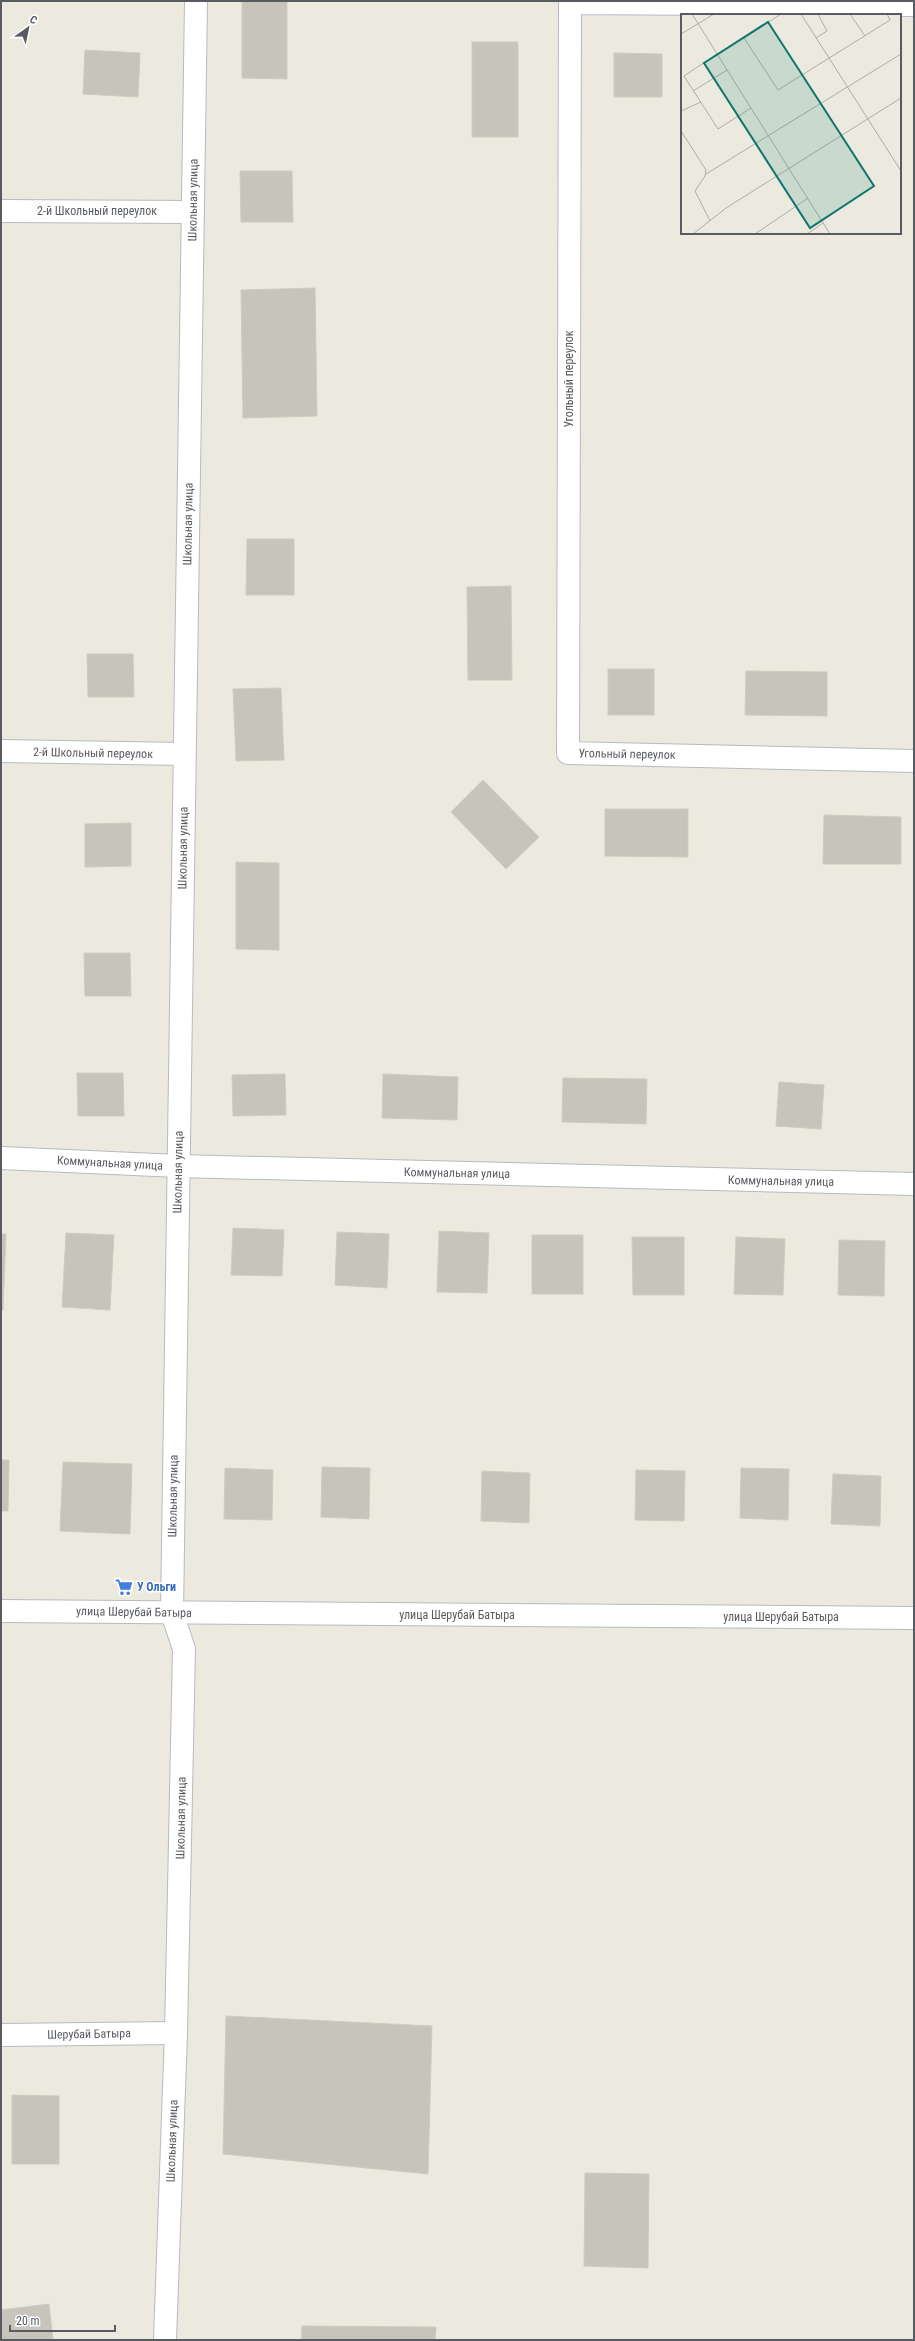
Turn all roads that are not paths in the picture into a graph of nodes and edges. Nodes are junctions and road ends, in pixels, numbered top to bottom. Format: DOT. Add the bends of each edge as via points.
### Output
graph roads {
  1 [pos="196,1"];
  2 [pos="914,5"];
  3 [pos="1,211"];
  4 [pos="193,212"];
  5 [pos="1,751"];
  6 [pos="184,754"];
  7 [pos="914,761"];
  8 [pos="1,1158"];
  9 [pos="178,1166"];
  10 [pos="914,1184"];
  11 [pos="1,1611"];
  12 [pos="172,1613"];
  13 [pos="914,1618"];
  14 [pos="176,2032"];
  15 [pos="1,2035"];
  16 [pos="165,2340"];
  1 -- 4 [label="street, Школьная улица"];
  2 -- 7 [label="street, Угольный переулок" via="570,3 568,729 568,752"];
  3 -- 4 [label="street, 2-й Школьный переулок"];
  4 -- 6 [label="street, Школьная улица"];
  5 -- 6 [label="street, 2-й Школьный переулок"];
  6 -- 9 [label="street, Школьная улица"];
  8 -- 9 [label="street, Коммунальная улица"];
  9 -- 10 [label="street, Коммунальная улица"];
  9 -- 12 [label="street, Школьная улица"];
  11 -- 12 [label="street, улица Шерубай Батыра"];
  12 -- 13 [label="street, улица Шерубай Батыра"];
  12 -- 14 [label="street, Школьная улица" via="184,1650"];
  14 -- 15 [label="street, Шерубай Батыра"];
  14 -- 16 [label="street, Школьная улица"];
}
